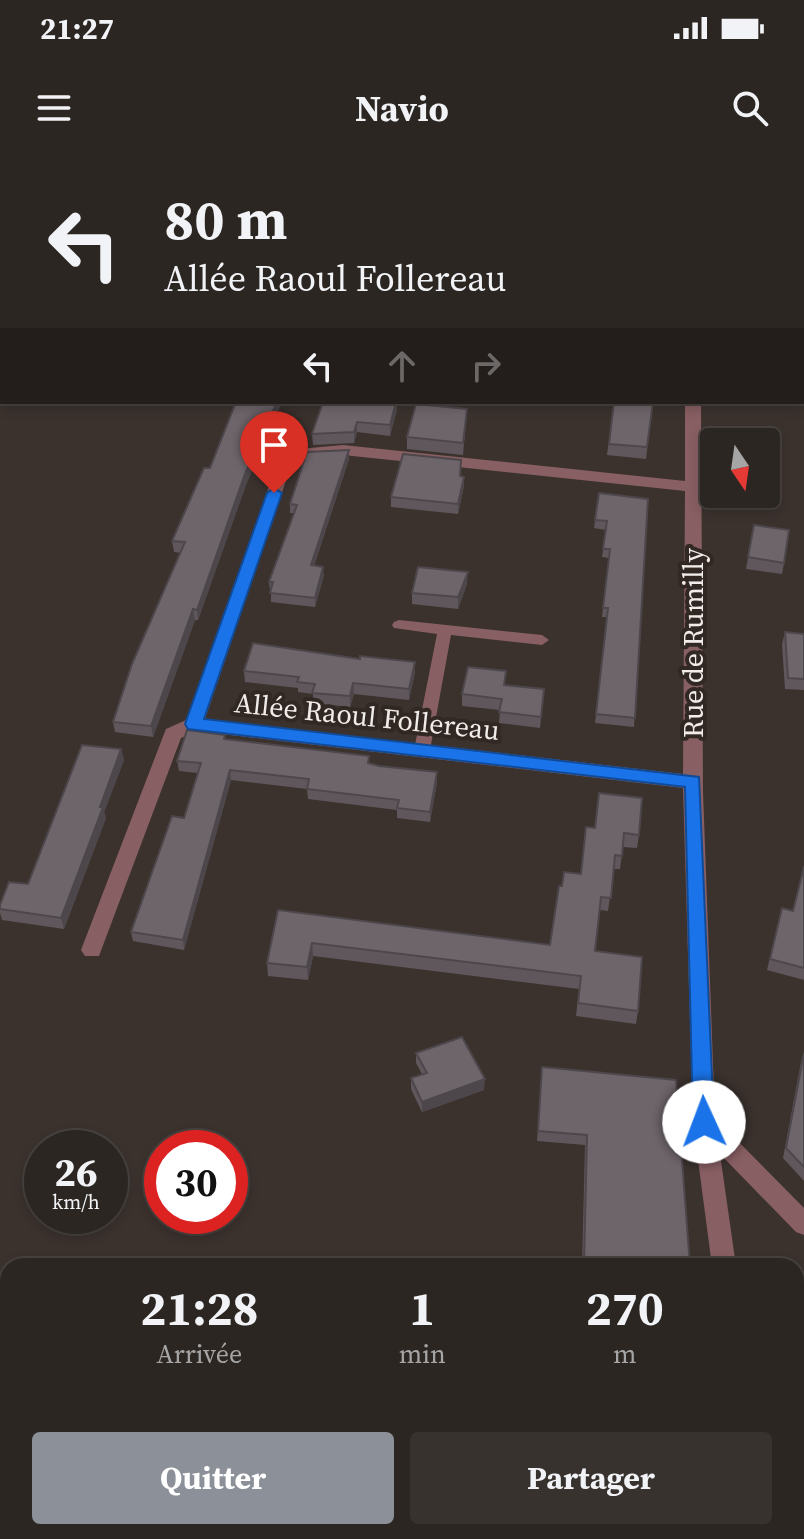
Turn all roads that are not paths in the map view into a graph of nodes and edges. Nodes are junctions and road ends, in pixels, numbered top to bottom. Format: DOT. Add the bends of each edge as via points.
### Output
graph roads {
  1 [pos="693,404"];
  2 [pos="693,487"];
  3 [pos="399,625"];
  4 [pos="445,630"];
  5 [pos="542,640"];
  6 [pos="194,724"];
  7 [pos="422,750"];
  8 [pos="693,782"];
  9 [pos="92,950"];
  10 [pos="704,1122"];
  11 [pos="804,1224"];
  12 [pos="723,1258"];
  1 -- 2 [label="street, Rue de Rumilly"];
  2 -- 6 [label="street, Allée Raoul Follereau" via="356,451 299,454 284,464"];
  2 -- 8 [label="street, Rue de Rumilly"];
  3 -- 4 [label="lane"];
  4 -- 5 [label="lane"];
  4 -- 7 [label="lane"];
  6 -- 7 [label="street, Allée Raoul Follereau"];
  6 -- 9 [label="street" via="173,734"];
  7 -- 8 [label="street, Allée Raoul Follereau"];
  8 -- 10 [label="street, Rue de Rumilly"];
  10 -- 11 [label="street"];
  10 -- 12 [label="street, Rue de Rumilly"];
}
